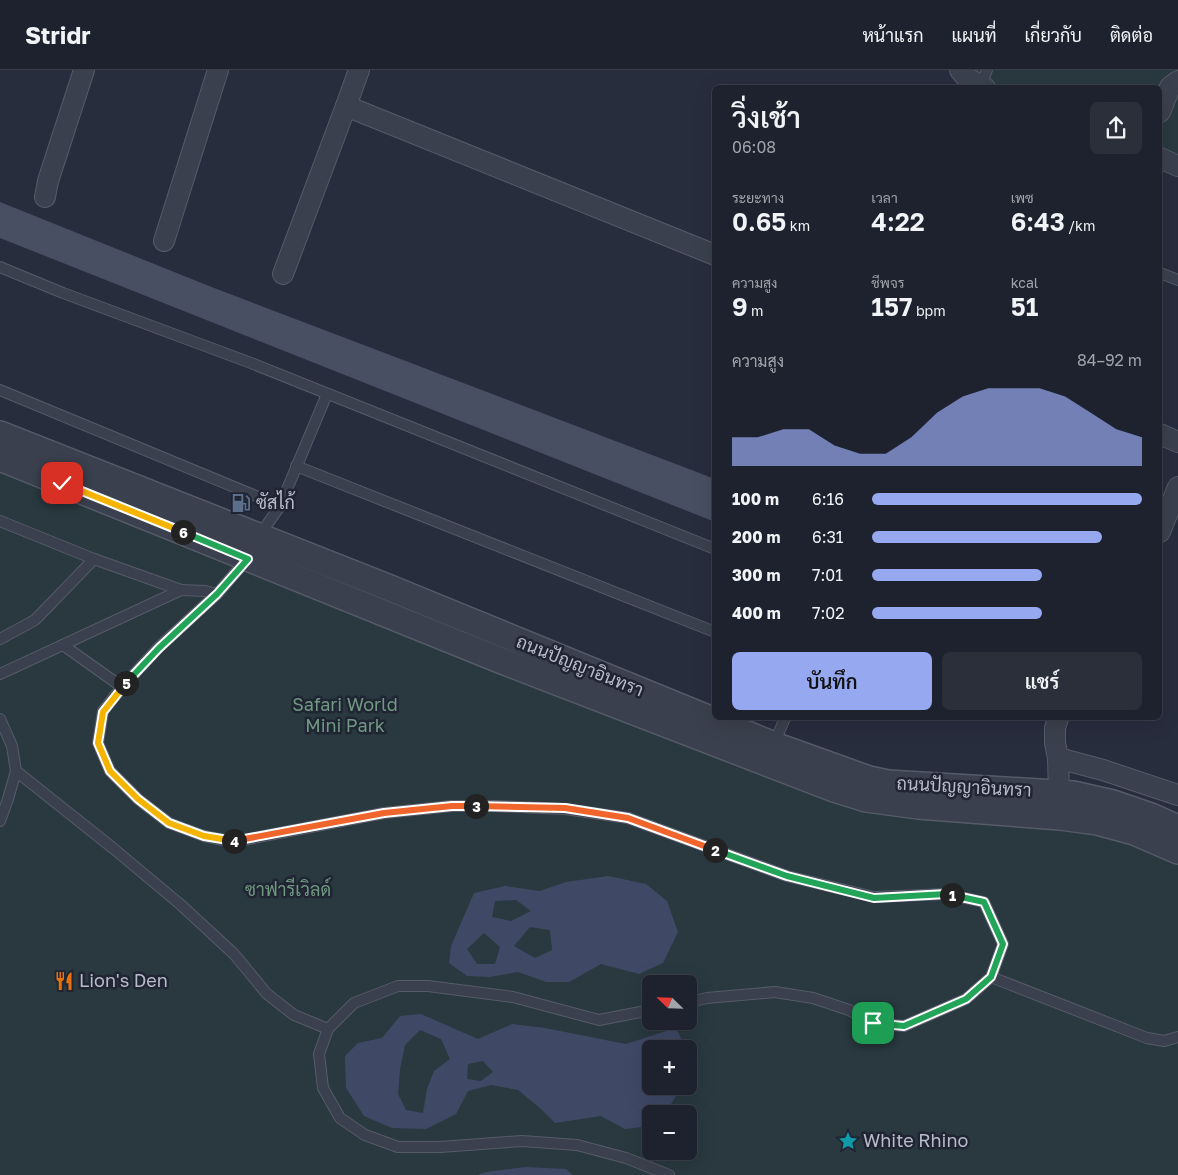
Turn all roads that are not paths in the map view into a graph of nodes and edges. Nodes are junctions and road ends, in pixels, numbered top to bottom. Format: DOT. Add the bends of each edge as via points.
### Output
graph roads {
  1 [pos="84,70"];
  2 [pos="218,70"];
  3 [pos="359,70"];
  4 [pos="960,70"];
  5 [pos="984,81"];
  6 [pos="1178,81"];
  7 [pos="346,106"];
  8 [pos="1162,107"];
  9 [pos="1162,159"];
  10 [pos="1178,166"];
  11 [pos="45,197"];
  12 [pos="164,241"];
  13 [pos="712,254"];
  14 [pos="0,267"];
  15 [pos="283,274"];
  16 [pos="1162,274"];
  17 [pos="1178,280"];
  18 [pos="0,390"];
  19 [pos="327,394"];
  20 [pos="0,434"];
  21 [pos="1162,435"];
  22 [pos="1178,442"];
  23 [pos="0,458"];
  24 [pos="296,466"];
  25 [pos="1178,487"];
  26 [pos="280,506"];
  27 [pos="0,521"];
  28 [pos="1162,527"];
  29 [pos="253,547"];
  30 [pos="712,548"];
  31 [pos="94,558"];
  32 [pos="181,590"];
  33 [pos="217,594"];
  34 [pos="712,631"];
  35 [pos="0,639"];
  36 [pos="63,645"];
  37 [pos="0,674"];
  38 [pos="122,687"];
  39 [pos="0,719"];
  40 [pos="784,720"];
  41 [pos="1057,720"];
  42 [pos="771,754"];
  43 [pos="1058,758"];
  44 [pos="16,771"];
  45 [pos="1059,793"];
  46 [pos="1178,794"];
  47 [pos="0,820"];
  48 [pos="1178,828"];
  49 [pos="1178,851"];
  50 [pos="991,977"];
  51 [pos="698,1000"];
  52 [pos="642,1012"];
  53 [pos="328,1029"];
  54 [pos="1178,1037"];
  55 [pos="669,1175"];
  1 -- 11 [label="street"];
  2 -- 12 [label="street"];
  3 -- 7 [label="street"];
  4 -- 5 [label="street" via="966,77"];
  6 -- 8 [label="street" via="1170,88"];
  7 -- 13 [label="street"];
  7 -- 15 [label="street"];
  9 -- 10 [label="street"];
  14 -- 19 [label="lane"];
  16 -- 17 [label="lane"];
  18 -- 26 [label="lane"];
  19 -- 24 [label="lane"];
  19 -- 30 [label="lane"];
  20 -- 29 [label="street, ถนนปัญญาอินทรา"];
  21 -- 22 [label="street"];
  23 -- 29 [label="street, ถนนปัญญาอินทรา"];
  24 -- 26 [label="lane"];
  24 -- 34 [label="lane"];
  25 -- 28 [label="street"];
  26 -- 29 [label="lane"];
  27 -- 31 [label="lane"];
  29 -- 33 [label="lane"];
  29 -- 42 [label="street, ถนนปัญญาอินทรา"];
  31 -- 32 [label="lane"];
  31 -- 35 [label="lane" via="35,620"];
  32 -- 33 [label="lane"];
  32 -- 36 [label="lane"];
  33 -- 38 [label="lane"];
  36 -- 37 [label="lane"];
  36 -- 38 [label="lane"];
  38 -- 50 [label="lane" via="103,712 98,743 110,771 169,823 204,836 233,842 384,813 452,806 565,808 628,818 787,876 874,898 946,894 984,902 1003,944"];
  39 -- 44 [label="lane" via="12,746"];
  40 -- 42 [label="lane"];
  41 -- 43 [label="street" via="1055,743"];
  42 -- 45 [label="street, ถนนปัญญาอินทรา" via="888,783"];
  42 -- 49 [label="street, ถนนปัญญาอินทรา" via="834,789 866,799 1097,822 1134,832"];
  43 -- 45 [label="street"];
  43 -- 46 [label="street"];
  44 -- 47 [label="lane"];
  44 -- 53 [label="lane" via="181,905 234,954 267,994 294,1014"];
  45 -- 48 [label="street, ถนนปัญญาอินทรา" via="1113,803"];
  50 -- 51 [label="lane" via="966,999 904,1026 873,1023 813,998 775,992"];
  50 -- 54 [label="lane" via="1147,1038 1164,1041"];
  52 -- 53 [label="lane" via="599,1020 513,997 428,986 398,986 354,1003"];
  53 -- 55 [label="lane" via="319,1054 323,1088 340,1118 365,1135 398,1147 522,1141 577,1145 626,1158"];
}
